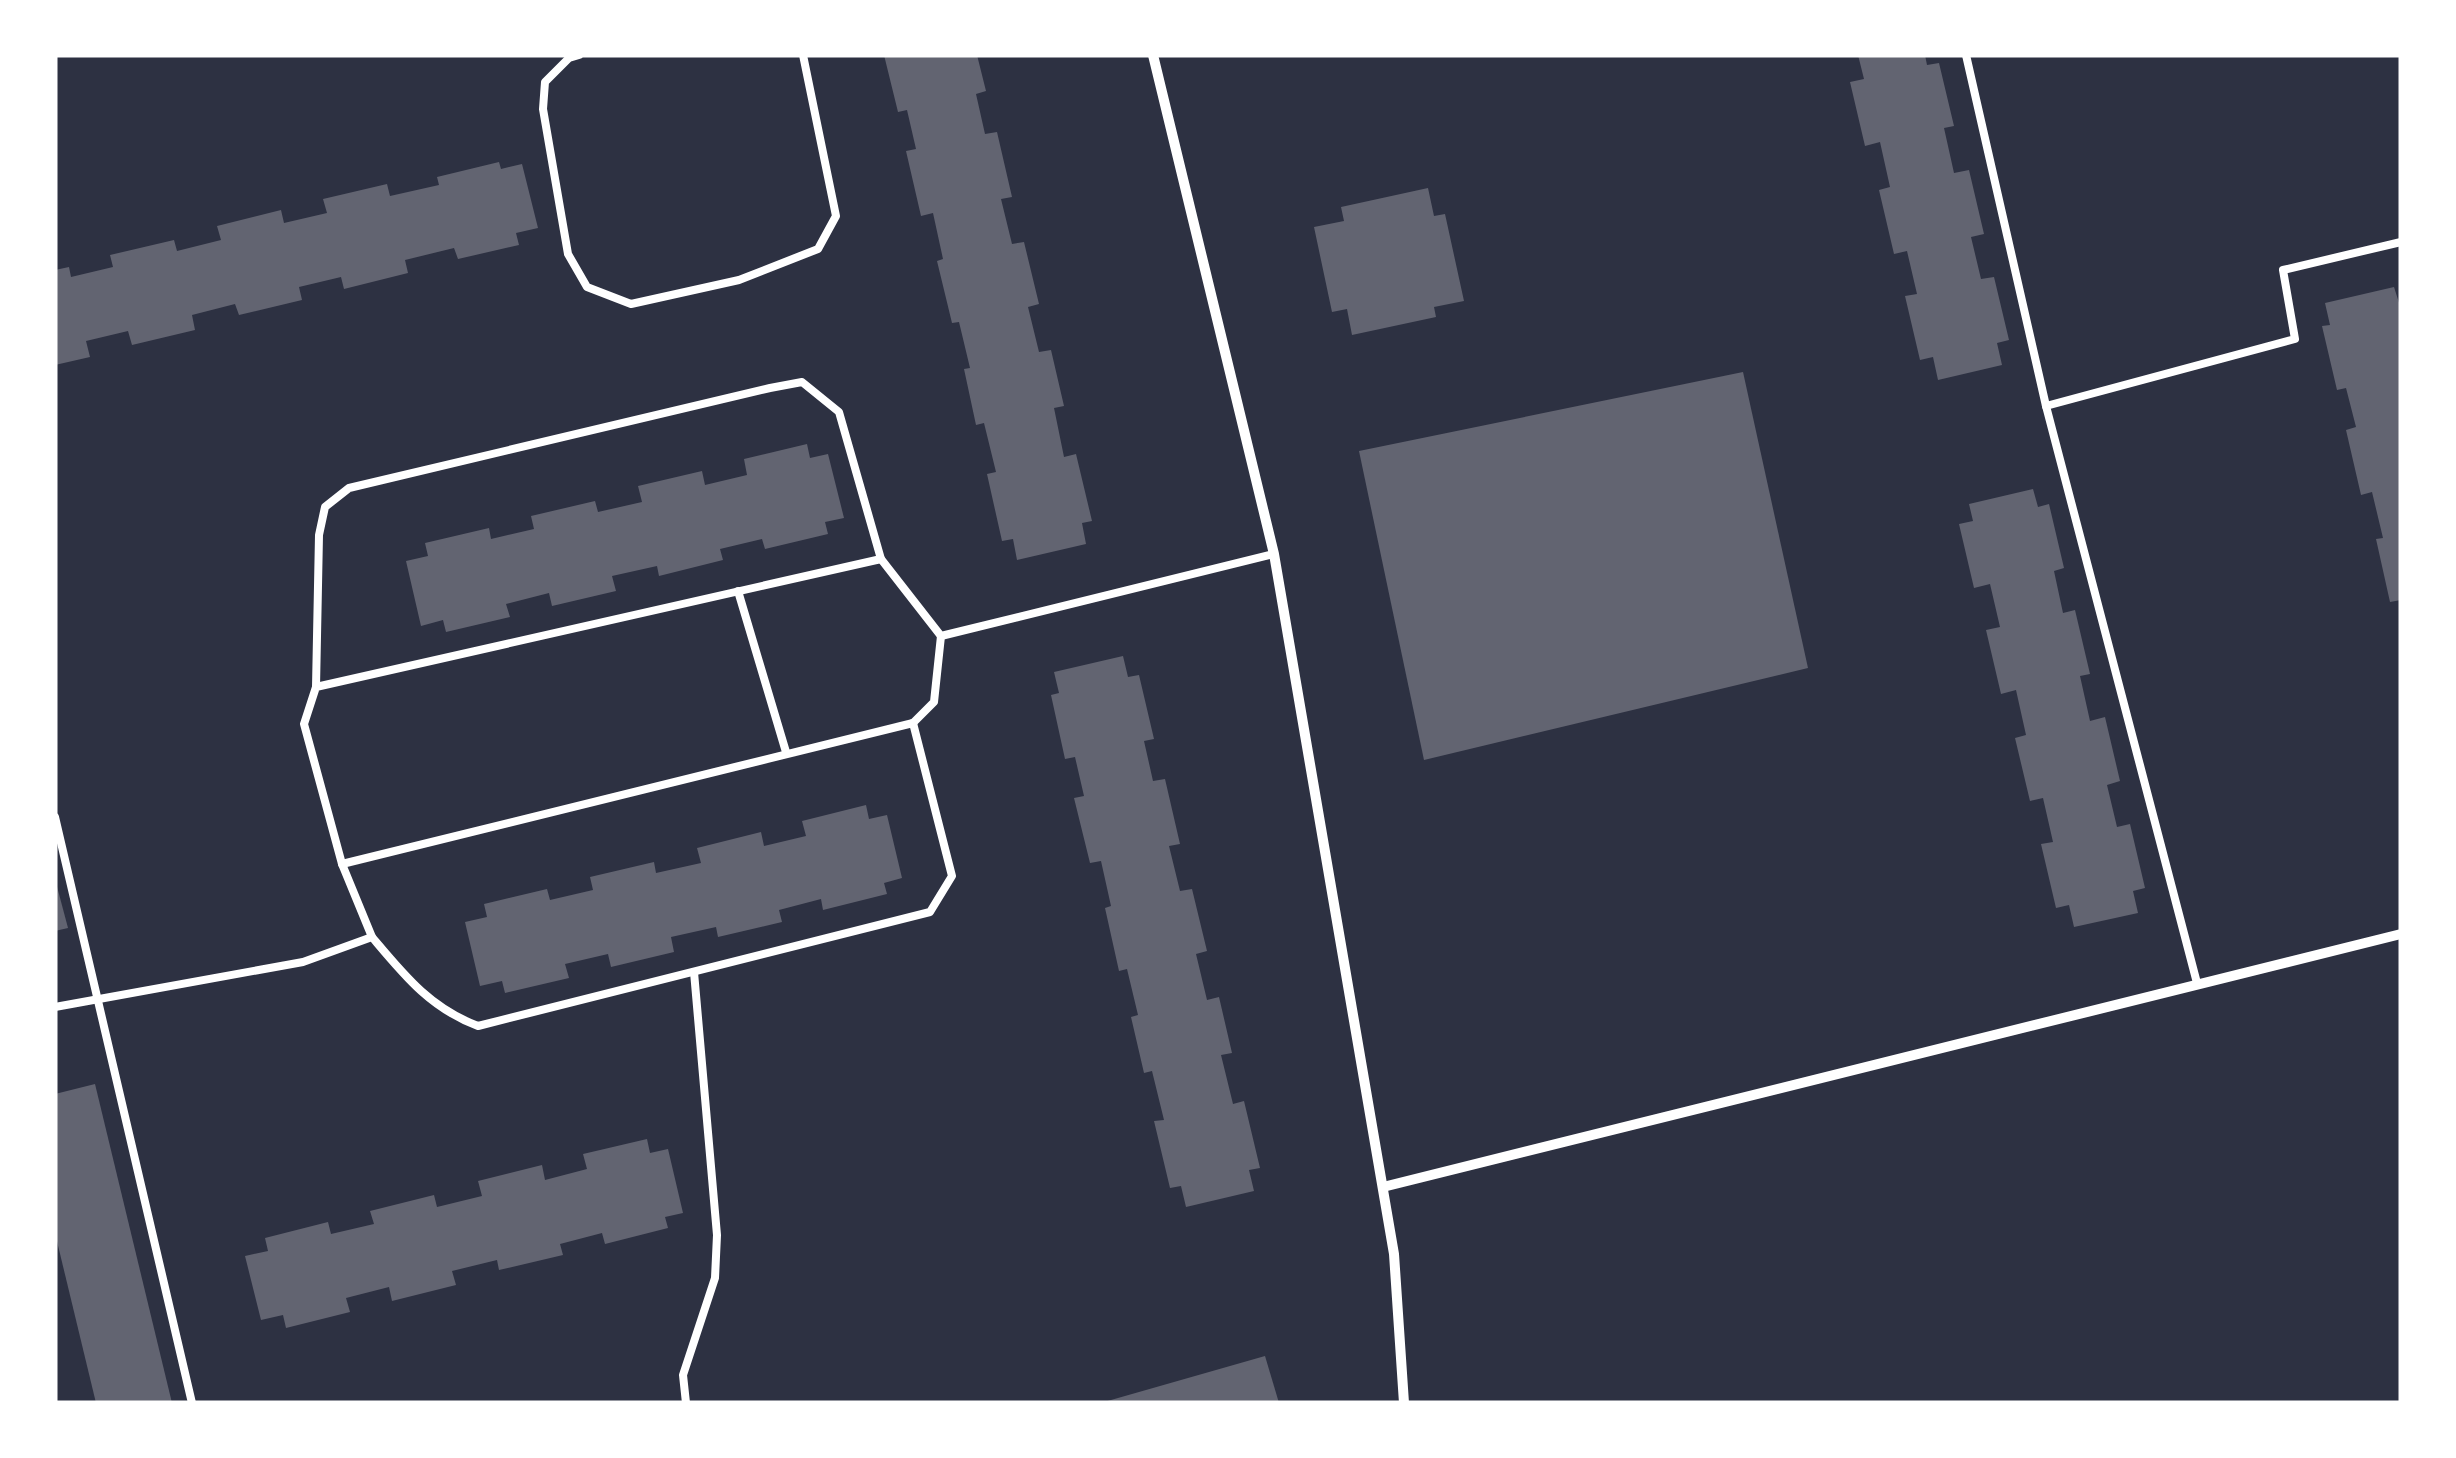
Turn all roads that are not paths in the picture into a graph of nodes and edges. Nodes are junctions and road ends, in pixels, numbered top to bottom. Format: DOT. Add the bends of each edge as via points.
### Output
graph roads {
  1 [pos="578,55"];
  2 [pos="803,55"];
  3 [pos="1153,55"];
  4 [pos="1966,55"];
  5 [pos="2401,242"];
  6 [pos="2046,406"];
  7 [pos="1274,554"];
  8 [pos="882,559"];
  9 [pos="738,591"];
  10 [pos="941,636"];
  11 [pos="316,687"];
  12 [pos="913,724"];
  13 [pos="786,752"];
  14 [pos="55,816"];
  15 [pos="342,864"];
  16 [pos="2401,934"];
  17 [pos="372,937"];
  18 [pos="694,972"];
  19 [pos="2197,983"];
  20 [pos="96,997"];
  21 [pos="55,1007"];
  22 [pos="1383,1187"];
  23 [pos="192,1403"];
  24 [pos="686,1403"];
  25 [pos="1404,1403"];
  1 -- 2 [label="lane" via="545,82 543,110 568,254 587,287 631,304 739,280 818,249 836,216"];
  3 -- 7 [label="street"];
  4 -- 6 [label="lane"];
  5 -- 6 [label="lane" via="2283,270 2295,339"];
  6 -- 19 [label="lane"];
  7 -- 10 [label="lane"];
  7 -- 22 [label="street"];
  8 -- 9 [label="lane"];
  8 -- 10 [label="lane"];
  8 -- 11 [label="lane" via="840,412 802,382 770,388 349,488 325,506 319,536"];
  9 -- 11 [label="lane"];
  9 -- 13 [label="lane"];
  10 -- 12 [label="lane" via="934,702"];
  11 -- 15 [label="lane" via="304,724"];
  12 -- 13 [label="lane"];
  12 -- 18 [label="lane" via="952,876 930,912"];
  13 -- 15 [label="lane"];
  14 -- 20 [label="lane"];
  15 -- 17 [label="lane"];
  16 -- 19 [label="street"];
  17 -- 18 [label="lane" via="445,1014 478,1026"];
  17 -- 20 [label="lane" via="303,962"];
  18 -- 24 [label="lane" via="716,1235 714,1278 683,1375"];
  19 -- 22 [label="street"];
  20 -- 21 [label="lane"];
  20 -- 23 [label="lane"];
  22 -- 25 [label="street"];
}
